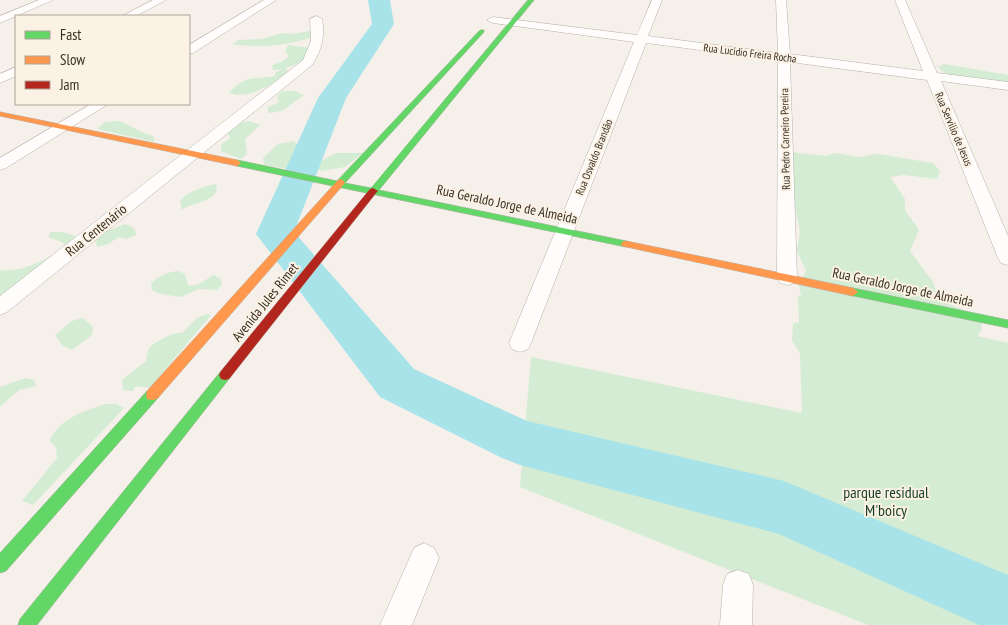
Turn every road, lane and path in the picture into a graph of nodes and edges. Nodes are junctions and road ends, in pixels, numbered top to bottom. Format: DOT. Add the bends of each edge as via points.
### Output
graph roads {
  1 [pos="48,0"];
  2 [pos="161,0"];
  3 [pos="271,0"];
  4 [pos="531,0"];
  5 [pos="657,0"];
  6 [pos="781,0"];
  7 [pos="900,0"];
  8 [pos="504,7"];
  9 [pos="130,15"];
  10 [pos="316,19"];
  11 [pos="0,20"];
  12 [pos="492,20"];
  13 [pos="512,23"];
  14 [pos="641,39"];
  15 [pos="190,49"];
  16 [pos="784,58"];
  17 [pos="15,72"];
  18 [pos="933,77"];
  19 [pos="0,79"];
  20 [pos="1008,86"];
  21 [pos="98,105"];
  22 [pos="0,114"];
  23 [pos="64,126"];
  24 [pos="192,154"];
  25 [pos="0,165"];
  26 [pos="340,184"];
  27 [pos="372,192"];
  28 [pos="564,232"];
  29 [pos="1008,258"];
  30 [pos="787,278"];
  31 [pos="0,307"];
  32 [pos="1008,324"];
  33 [pos="520,342"];
  34 [pos="424,558"];
  35 [pos="0,565"];
  36 [pos="738,585"];
  37 [pos="26,625"];
  38 [pos="396,625"];
  39 [pos="736,625"];
  1 -- 11 [label="street"];
  2 -- 9 [label="street"];
  3 -- 15 [label="street"];
  4 -- 13 [label="main road, Avenida Jules Rimet"];
  5 -- 14 [label="street, Rua Osvaldo Brandão"];
  6 -- 16 [label="street, Rua Pedro Carneiro Pereira"];
  7 -- 18 [label="street, Rua Servilio de Jesus"];
  8 -- 12 [label="main road, Avenida Jules Rimet"];
  10 -- 24 [label="street, Rua Centenário" via="318,38 308,62"];
  12 -- 13 [label="street, Rua Lucidio Freira Rocha"];
  12 -- 26 [label="main road, Avenida Jules Rimet"];
  13 -- 14 [label="street, Rua Lucidio Freira Rocha"];
  13 -- 27 [label="main road, Avenida Jules Rimet"];
  14 -- 16 [label="street, Rua Lucidio Freira Rocha"];
  14 -- 28 [label="street, Rua Osvaldo Brandão"];
  16 -- 18 [label="street, Rua Lucidio Freira Rocha"];
  16 -- 30 [label="street, Rua Pedro Carneiro Pereira"];
  17 -- 19 [label="street"];
  18 -- 20 [label="street, Rua Lucidio Freira Rocha"];
  18 -- 29 [label="street, Rua Servilio de Jesus"];
  21 -- 23 [label="street"];
  22 -- 23 [label="main road, Rua Geraldo Jorge de Almeida"];
  23 -- 24 [label="main road, Rua Geraldo Jorge de Almeida"];
  23 -- 25 [label="street"];
  24 -- 26 [label="main road, Rua Geraldo Jorge de Almeida"];
  24 -- 31 [label="street, Rua Centenário"];
  26 -- 27 [label="main road, Rua Geraldo Jorge de Almeida"];
  26 -- 35 [label="main road, Avenida Jules Rimet"];
  27 -- 28 [label="main road, Rua Geraldo Jorge de Almeida"];
  27 -- 37 [label="main road, Avenida Jules Rimet"];
  28 -- 30 [label="main road, Rua Geraldo Jorge de Almeida"];
  28 -- 33 [label="street, Rua Osvaldo Brandão"];
  30 -- 32 [label="main road, Rua Geraldo Jorge de Almeida"];
  34 -- 38 [label="street"];
  36 -- 39 [label="street"];
}
